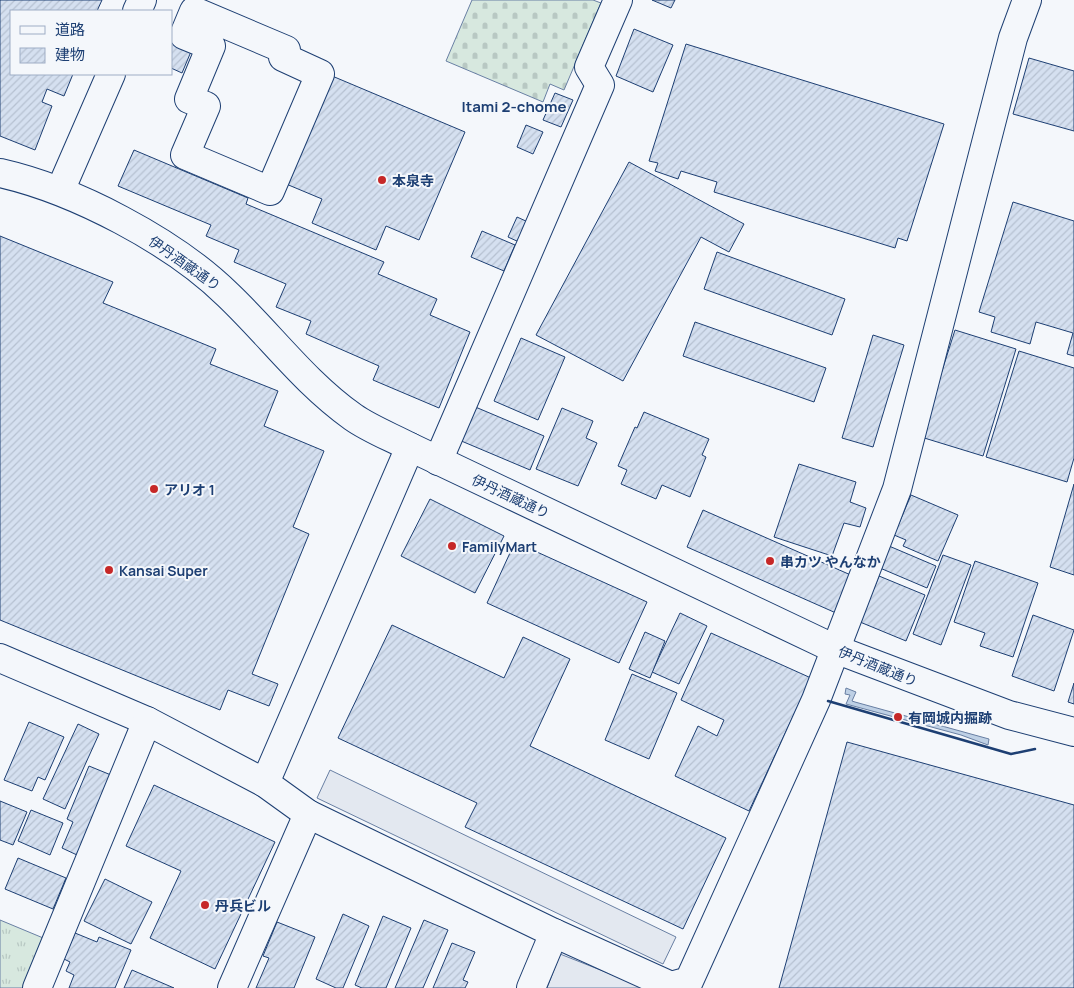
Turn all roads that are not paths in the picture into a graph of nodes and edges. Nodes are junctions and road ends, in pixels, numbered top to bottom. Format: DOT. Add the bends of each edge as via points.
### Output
graph roads {
  1 [pos="618,0"];
  2 [pos="1027,0"];
  3 [pos="111,75"];
  4 [pos="0,173"];
  5 [pos="60,191"];
  6 [pos="270,192"];
  7 [pos="410,447"];
  8 [pos="438,461"];
  9 [pos="835,650"];
  10 [pos="0,658"];
  11 [pos="147,722"];
  12 [pos="1074,732"];
  13 [pos="265,783"];
  14 [pos="308,814"];
  15 [pos="554,933"];
  16 [pos="37,988"];
  17 [pos="232,988"];
  18 [pos="531,988"];
  1 -- 8 [label="street" via="589,67 600,86"];
  2 -- 9 [label="street" via="1013,38 897,489"];
  3 -- 5 [label="street"];
  4 -- 5 [label="street, 伊丹酒蔵通り"];
  5 -- 7 [label="street, 伊丹酒蔵通り" via="112,215 192,266 227,294 319,390 354,418"];
  6 -- 6 [label="street" via="185,155 206,106 189,99 211,46 184,35 194,11 286,50 283,57 320,74"];
  7 -- 8 [label="street, 伊丹酒蔵通り"];
  7 -- 13 [label="street"];
  8 -- 9 [label="street, 伊丹酒蔵通り"];
  9 -- 12 [label="street, 伊丹酒蔵通り" via="1008,715"];
  9 -- 15 [label="street" via="816,700 689,981 671,986"];
  10 -- 11 [label="street"];
  11 -- 13 [label="street"];
  11 -- 16 [label="street"];
  13 -- 14 [label="street"];
  14 -- 15 [label="street"];
  14 -- 17 [label="street"];
  15 -- 18 [label="street"];
}
